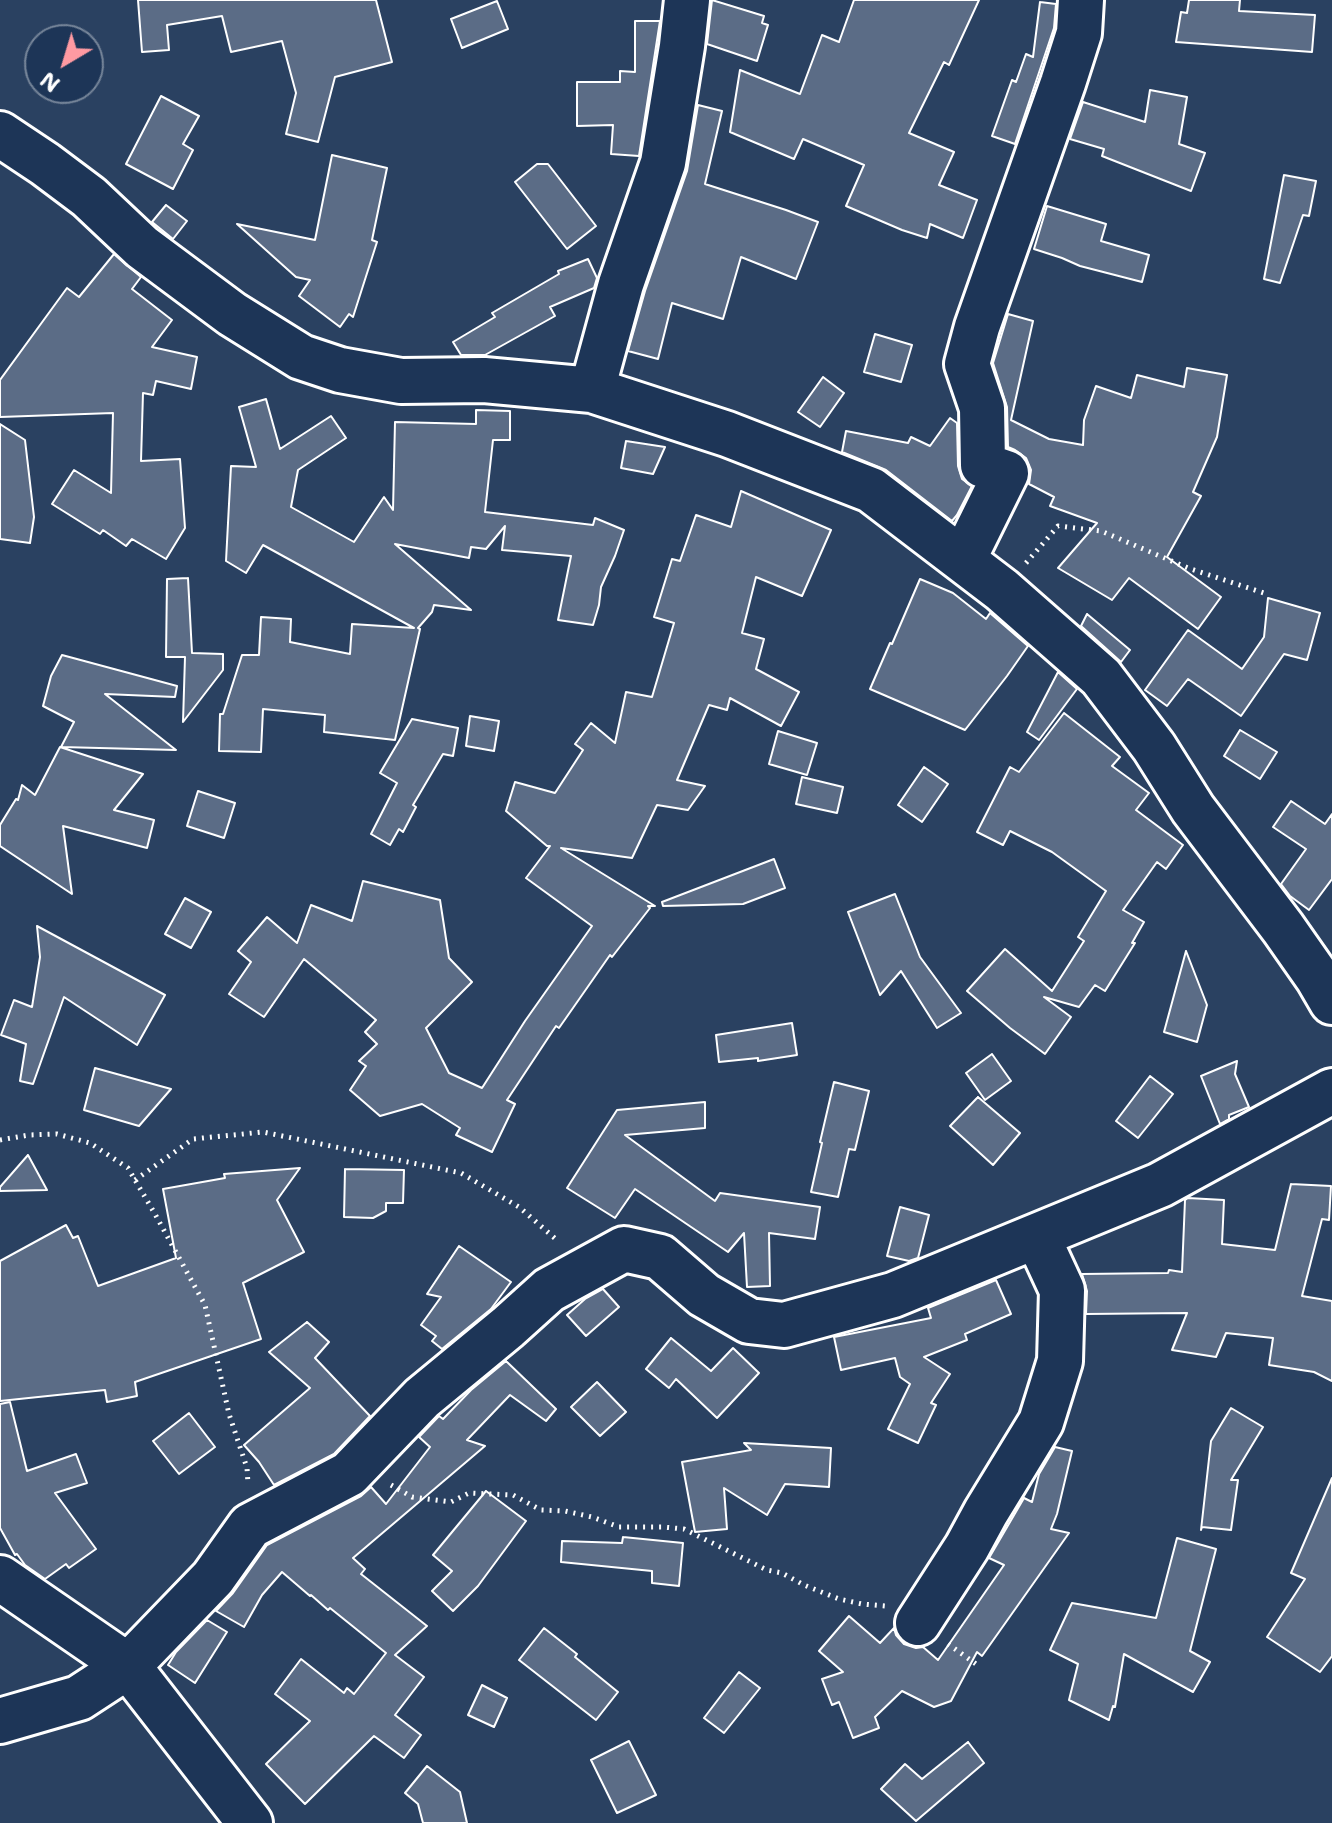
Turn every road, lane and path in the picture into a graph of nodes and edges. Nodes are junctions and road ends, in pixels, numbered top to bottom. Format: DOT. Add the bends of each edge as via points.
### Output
graph roads {
  1 [pos="687,0"];
  2 [pos="1081,0"];
  3 [pos="0,134"];
  4 [pos="592,390"];
  5 [pos="963,560"];
  6 [pos="1002,590"];
  7 [pos="1267,594"];
  8 [pos="1332,1002"];
  9 [pos="1332,1091"];
  10 [pos="0,1140"];
  11 [pos="135,1180"];
  12 [pos="1037,1236"];
  13 [pos="590,1269"];
  14 [pos="349,1474"];
  15 [pos="250,1526"];
  16 [pos="0,1578"];
  17 [pos="918,1623"];
  18 [pos="976,1664"];
  19 [pos="128,1666"];
  20 [pos="0,1721"];
  21 [pos="250,1823"];
  1 -- 4 [label="street" via="663,163"];
  2 -- 5 [label="street" via="1079,33 967,364 982,408 983,465 1006,473"];
  3 -- 4 [label="street" via="89,197 153,255 232,314 301,357 401,381 484,380"];
  4 -- 5 [label="street" via="727,434 871,490"];
  5 -- 6 [label="street"];
  6 -- 7 [label="path" via="1058,526 1101,531"];
  6 -- 8 [label="street" via="1101,677"];
  9 -- 12 [label="street" via="1160,1185"];
  10 -- 11 [label="path" via="57,1134 90,1143 128,1168"];
  11 -- 13 [label="path" via="193,1139 278,1134 461,1173 519,1207"];
  11 -- 15 [label="path" via="205,1305 247,1468"];
  12 -- 13 [label="street" via="893,1295 784,1325 749,1321 704,1295 660,1257 624,1249"];
  12 -- 17 [label="street" via="1062,1290 1060,1361 1041,1422"];
  13 -- 14 [label="street" via="549,1290 422,1398"];
  14 -- 15 [label="street"];
  14 -- 17 [label="path" via="374,1474 412,1497 451,1502 469,1493 513,1495 541,1510 565,1511 619,1527 684,1529 804,1585 851,1602 890,1607"];
  15 -- 19 [label="street" via="213,1578"];
  16 -- 19 [label="street"];
  17 -- 18 [label="path"];
  19 -- 20 [label="street" via="79,1698"];
  19 -- 21 [label="street"];
}
